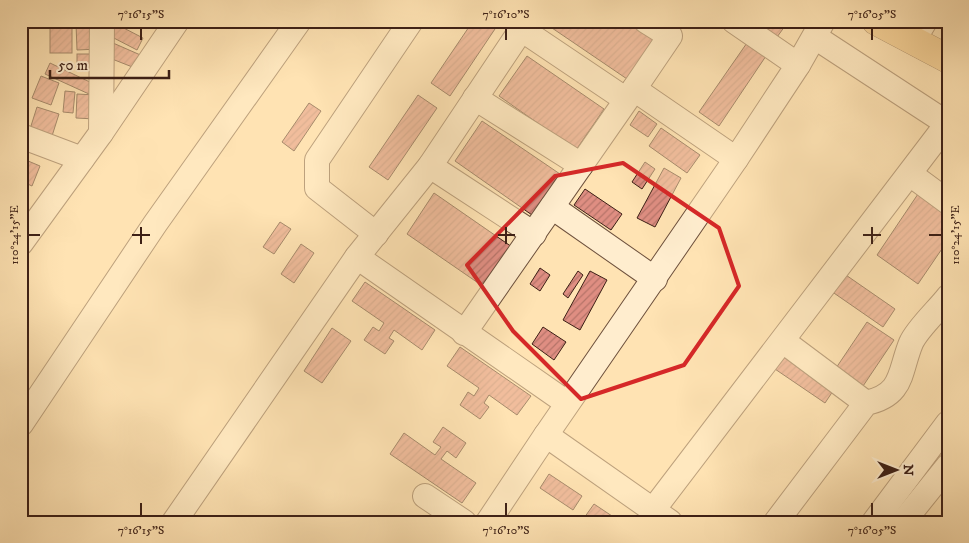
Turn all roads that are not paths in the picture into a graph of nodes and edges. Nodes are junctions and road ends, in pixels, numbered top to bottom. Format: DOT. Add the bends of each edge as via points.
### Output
graph roads {
  1 [pos="102,21"];
  2 [pos="177,21"];
  3 [pos="299,21"];
  4 [pos="411,21"];
  5 [pos="646,21"];
  6 [pos="734,21"];
  7 [pos="876,21"];
  8 [pos="524,25"];
  9 [pos="675,29"];
  10 [pos="819,29"];
  11 [pos="919,31"];
  12 [pos="948,59"];
  13 [pos="798,65"];
  14 [pos="629,94"];
  15 [pos="475,98"];
  16 [pos="948,124"];
  17 [pos="101,133"];
  18 [pos="21,136"];
  19 [pos="736,158"];
  20 [pos="82,159"];
  21 [pos="581,165"];
  22 [pos="430,166"];
  23 [pos="910,174"];
  24 [pos="948,202"];
  25 [pos="552,207"];
  26 [pos="376,234"];
  27 [pos="534,234"];
  28 [pos="21,242"];
  29 [pos="358,257"];
  30 [pos="655,279"];
  31 [pos="948,297"];
  32 [pos="464,333"];
  33 [pos="783,341"];
  34 [pos="567,403"];
  35 [pos="866,403"];
  36 [pos="21,424"];
  37 [pos="946,428"];
  38 [pos="546,435"];
  39 [pos="948,466"];
  40 [pos="940,493"];
  41 [pos="425,496"];
  42 [pos="662,516"];
  43 [pos="175,521"];
  44 [pos="464,522"];
  45 [pos="488,522"];
  46 [pos="776,522"];
  47 [pos="874,522"];
  48 [pos="903,522"];
  1 -- 17 [label="street"];
  2 -- 17 [label="street"];
  3 -- 36 [label="street" via="155,224"];
  4 -- 26 [label="street" via="317,160 317,188"];
  5 -- 9 [label="street"];
  6 -- 13 [label="street"];
  7 -- 11 [label="main road"];
  8 -- 14 [label="street"];
  8 -- 15 [label="street"];
  9 -- 14 [label="street"];
  10 -- 13 [label="street"];
  10 -- 16 [label="street"];
  11 -- 12 [label="main road"];
  13 -- 19 [label="street"];
  14 -- 19 [label="street"];
  14 -- 21 [label="street"];
  15 -- 21 [label="street"];
  15 -- 22 [label="street"];
  16 -- 23 [label="street"];
  17 -- 20 [label="street"];
  18 -- 20 [label="street"];
  19 -- 30 [label="street"];
  20 -- 28 [label="street"];
  21 -- 25 [label="street"];
  22 -- 26 [label="street"];
  22 -- 27 [label="street"];
  23 -- 24 [label="street"];
  23 -- 33 [label="street"];
  25 -- 27 [label="street"];
  25 -- 30 [label="street"];
  26 -- 29 [label="street"];
  27 -- 32 [label="street"];
  29 -- 32 [label="street"];
  29 -- 43 [label="street"];
  30 -- 34 [label="street"];
  31 -- 35 [label="street" via="912,342 906,364 892,392 880,400"];
  32 -- 34 [label="street"];
  33 -- 35 [label="street"];
  33 -- 42 [label="street"];
  34 -- 38 [label="street"];
  35 -- 46 [label="street"];
  37 -- 47 [label="street"];
  38 -- 42 [label="street"];
  38 -- 45 [label="street"];
  39 -- 40 [label="street"];
  40 -- 48 [label="street"];
  41 -- 44 [label="street"];
}
